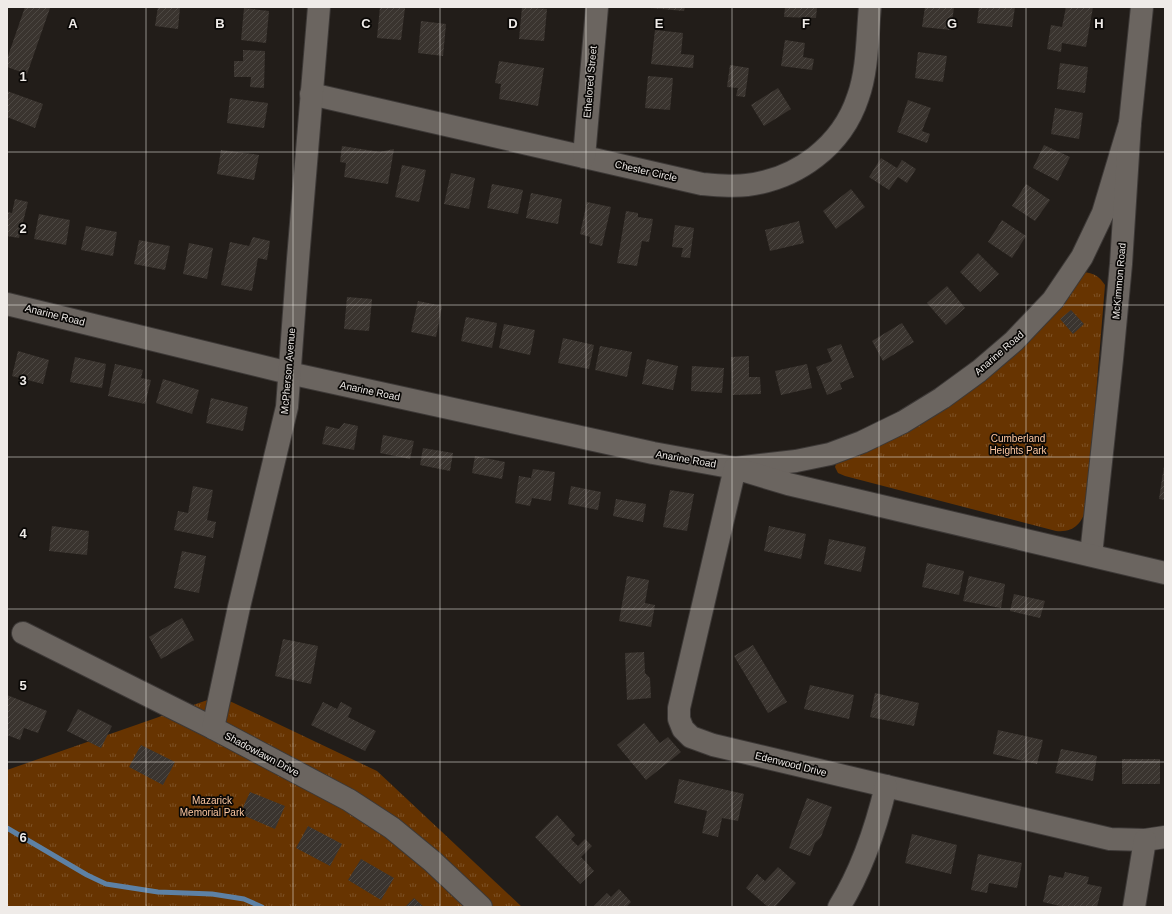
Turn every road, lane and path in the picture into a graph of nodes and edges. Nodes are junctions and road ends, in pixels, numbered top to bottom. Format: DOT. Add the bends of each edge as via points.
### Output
graph roads {
  1 [pos="319,7"];
  2 [pos="597,7"];
  3 [pos="870,7"];
  4 [pos="1142,7"];
  5 [pos="311,94"];
  6 [pos="1130,123"];
  7 [pos="584,157"];
  8 [pos="7,304"];
  9 [pos="289,373"];
  10 [pos="735,468"];
  11 [pos="1091,555"];
  12 [pos="1165,573"];
  13 [pos="23,633"];
  14 [pos="213,728"];
  15 [pos="886,786"];
  16 [pos="1155,839"];
  17 [pos="481,907"];
  18 [pos="839,907"];
  19 [pos="1134,907"];
  1 -- 5 [label="street, McPherson Avenue"];
  2 -- 7 [label="street, Ethelored Street"];
  3 -- 7 [label="street, Chester Circle" via="864,75 849,119 820,154 791,172 747,185 724,186 702,184"];
  4 -- 6 [label="street, McKimmon Road"];
  5 -- 7 [label="street, Chester Circle"];
  5 -- 9 [label="street, McPherson Avenue"];
  6 -- 10 [label="street, Anarine Road" via="1103,212 1082,257 1053,300 1014,341 980,371 903,422 862,442 830,454 796,461"];
  6 -- 11 [label="street, McKimmon Road" via="1114,335"];
  8 -- 9 [label="street, Anarine Road"];
  9 -- 10 [label="street, Anarine Road" via="653,453"];
  9 -- 14 [label="street, McPherson Avenue" via="287,407"];
  10 -- 11 [label="street, Anarine Road" via="788,484"];
  10 -- 15 [label="street, Edenwood Drive" via="679,708 679,719 692,737 713,745"];
  11 -- 12 [label="street, Anarine Road"];
  13 -- 14 [label="street, Shadowlawn Drive"];
  14 -- 17 [label="street, Shadowlawn Drive" via="349,800 392,828"];
  15 -- 16 [label="street, Edenwood Drive" via="1110,839"];
  15 -- 18 [label="street" via="870,843"];
  16 -- 19 [label="street"];
}
